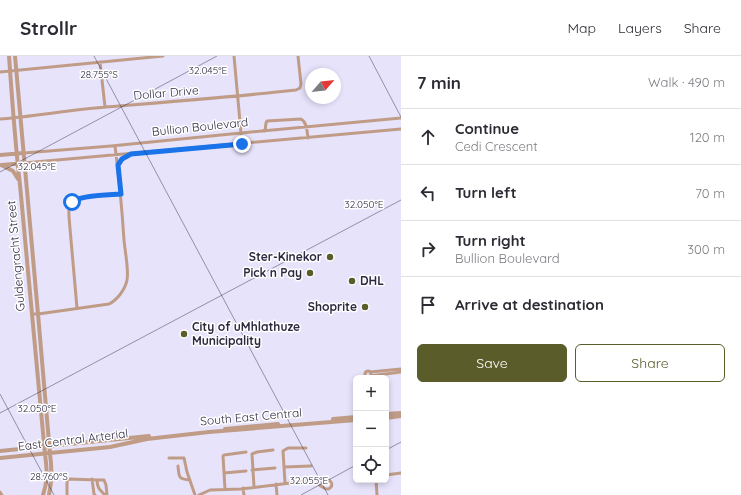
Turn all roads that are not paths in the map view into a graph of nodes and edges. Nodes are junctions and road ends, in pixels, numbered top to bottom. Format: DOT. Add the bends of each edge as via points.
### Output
graph roads {
  1 [pos="9,56"];
  2 [pos="15,56"];
  3 [pos="163,56"];
  4 [pos="234,56"];
  5 [pos="298,56"];
  6 [pos="100,62"];
  7 [pos="10,70"];
  8 [pos="16,70"];
  9 [pos="0,72"];
  10 [pos="238,96"];
  11 [pos="105,107"];
  12 [pos="20,117"];
  13 [pos="14,118"];
  14 [pos="401,118"];
  15 [pos="0,119"];
  16 [pos="307,127"];
  17 [pos="401,129"];
  18 [pos="265,131"];
  19 [pos="241,133"];
  20 [pos="308,138"];
  21 [pos="242,144"];
  22 [pos="115,146"];
  23 [pos="16,153"];
  24 [pos="24,153"];
  25 [pos="131,154"];
  26 [pos="0,155"];
  27 [pos="116,155"];
  28 [pos="24,163"];
  29 [pos="17,164"];
  30 [pos="0,165"];
  31 [pos="118,165"];
  32 [pos="20,185"];
  33 [pos="121,194"];
  34 [pos="77,308"];
  35 [pos="32,314"];
  36 [pos="38,314"];
  37 [pos="401,370"];
  38 [pos="374,375"];
  39 [pos="389,414"];
  40 [pos="401,415"];
  41 [pos="353,417"];
  42 [pos="389,417"];
  43 [pos="353,420"];
  44 [pos="147,438"];
  45 [pos="44,447"];
  46 [pos="49,447"];
  47 [pos="306,448"];
  48 [pos="273,450"];
  49 [pos="0,451"];
  50 [pos="246,452"];
  51 [pos="45,454"];
  52 [pos="50,454"];
  53 [pos="0,458"];
  54 [pos="169,458"];
  55 [pos="178,466"];
  56 [pos="310,466"];
  57 [pos="284,467"];
  58 [pos="275,468"];
  59 [pos="252,470"];
  60 [pos="246,471"];
  61 [pos="224,473"];
  62 [pos="401,473"];
  63 [pos="389,474"];
  64 [pos="92,479"];
  65 [pos="97,480"];
  66 [pos="190,480"];
  67 [pos="313,480"];
  68 [pos="285,483"];
  69 [pos="376,483"];
  70 [pos="276,484"];
  71 [pos="254,487"];
  72 [pos="243,488"];
  73 [pos="225,489"];
  74 [pos="0,492"];
  75 [pos="2,495"];
  76 [pos="43,495"];
  77 [pos="49,495"];
  78 [pos="67,495"];
  79 [pos="94,495"];
  80 [pos="106,495"];
  81 [pos="195,495"];
  82 [pos="199,495"];
  83 [pos="244,495"];
  84 [pos="277,495"];
  85 [pos="377,495"];
  1 -- 7 [label="street, Guldengracht Street"];
  2 -- 8 [label="street, Guldengracht Street"];
  3 -- 6 [label="street"];
  4 -- 10 [label="street"];
  5 -- 10 [label="street, Dollar Drive" via="301,84 299,89"];
  6 -- 8 [label="street"];
  6 -- 11 [label="street"];
  7 -- 8 [label="street"];
  7 -- 9 [label="street"];
  7 -- 13 [label="street, Guldengracht Street"];
  8 -- 12 [label="street, Guldengracht Street"];
  10 -- 11 [label="street, Dollar Drive"];
  10 -- 19 [label="street"];
  11 -- 12 [label="street, Dollar Drive"];
  12 -- 13 [label="street, Dollar Drive"];
  12 -- 24 [label="street, Guldengracht Street"];
  13 -- 15 [label="street, Dollar Drive"];
  13 -- 23 [label="street, Guldengracht Street"];
  14 -- 16 [label="street, Bullion Boulevard"];
  16 -- 18 [label="street, Bullion Boulevard"];
  16 -- 18 [label="street" via="301,119 273,120 266,122"];
  16 -- 20 [label="street"];
  17 -- 20 [label="street, Bullion Boulevard"];
  18 -- 19 [label="street, Bullion Boulevard"];
  19 -- 21 [label="street"];
  19 -- 22 [label="street, Bullion Boulevard"];
  20 -- 21 [label="street, Bullion Boulevard"];
  21 -- 25 [label="street, Bullion Boulevard"];
  22 -- 24 [label="street, Bullion Boulevard"];
  22 -- 27 [label="street"];
  23 -- 24 [label="street, Bullion Boulevard"];
  23 -- 26 [label="street, Bullion Boulevard"];
  23 -- 29 [label="street, Guldengracht Street"];
  24 -- 28 [label="street, Guldengracht Street"];
  25 -- 27 [label="street, Bullion Boulevard"];
  25 -- 31 [label="street"];
  27 -- 28 [label="street, Bullion Boulevard"];
  27 -- 31 [label="street"];
  28 -- 29 [label="street, Bullion Boulevard"];
  28 -- 36 [label="street, Guldengracht Street"];
  29 -- 30 [label="street, Bullion Boulevard"];
  29 -- 32 [label="street, Guldengracht Street"];
  30 -- 32 [label="street" via="13,171"];
  31 -- 33 [label="street"];
  32 -- 35 [label="street, Guldengracht Street"];
  33 -- 34 [label="street" via="126,285 109,304"];
  33 -- 34 [label="street" via="77,198 68,210"];
  34 -- 36 [label="street"];
  35 -- 36 [label="street"];
  35 -- 45 [label="street, Guldengracht Street"];
  36 -- 46 [label="street, Guldengracht Street"];
  37 -- 38 [label="street"];
  39 -- 40 [label="street"];
  40 -- 42 [label="street"];
  41 -- 44 [label="street, South East Central"];
  43 -- 44 [label="street, South East Central"];
  44 -- 46 [label="street, East Central Arterial"];
  44 -- 52 [label="street, East Central Arterial" via="110,447"];
  45 -- 46 [label="street, East Central Arterial"];
  45 -- 49 [label="street, East Central Arterial"];
  45 -- 51 [label="street, Guldengracht Street"];
  46 -- 52 [label="street, Guldengracht Street"];
  47 -- 57 [label="street" via="288,448 284,451"];
  48 -- 59 [label="street" via="252,453"];
  50 -- 61 [label="street" via="223,455"];
  51 -- 52 [label="street, East Central Arterial"];
  51 -- 53 [label="street, East Central Arterial"];
  51 -- 76 [label="street, Guldengracht Street" via="47,480"];
  52 -- 77 [label="street, Guldengracht Street" via="52,473"];
  54 -- 66 [label="street" via="184,458"];
  55 -- 66 [label="street" via="180,478"];
  56 -- 57 [label="street"];
  57 -- 68 [label="street"];
  58 -- 59 [label="street"];
  59 -- 71 [label="street"];
  60 -- 61 [label="street"];
  61 -- 73 [label="street"];
  62 -- 63 [label="street"];
  64 -- 65 [label="street"];
  64 -- 78 [label="street" via="68,480"];
  64 -- 79 [label="street"];
  65 -- 80 [label="street" via="99,489"];
  65 -- 80 [label="street" via="104,480"];
  66 -- 81 [label="street"];
  67 -- 67 [label="street" via="326,479 332,482 332,485 325,489"];
  67 -- 68 [label="street"];
  68 -- 70 [label="street"];
  69 -- 85 [label="street"];
  70 -- 71 [label="street"];
  70 -- 84 [label="street"];
  71 -- 72 [label="street"];
  72 -- 73 [label="street"];
  72 -- 83 [label="street"];
  73 -- 82 [label="street" via="210,490"];
  74 -- 75 [label="street"];
}
